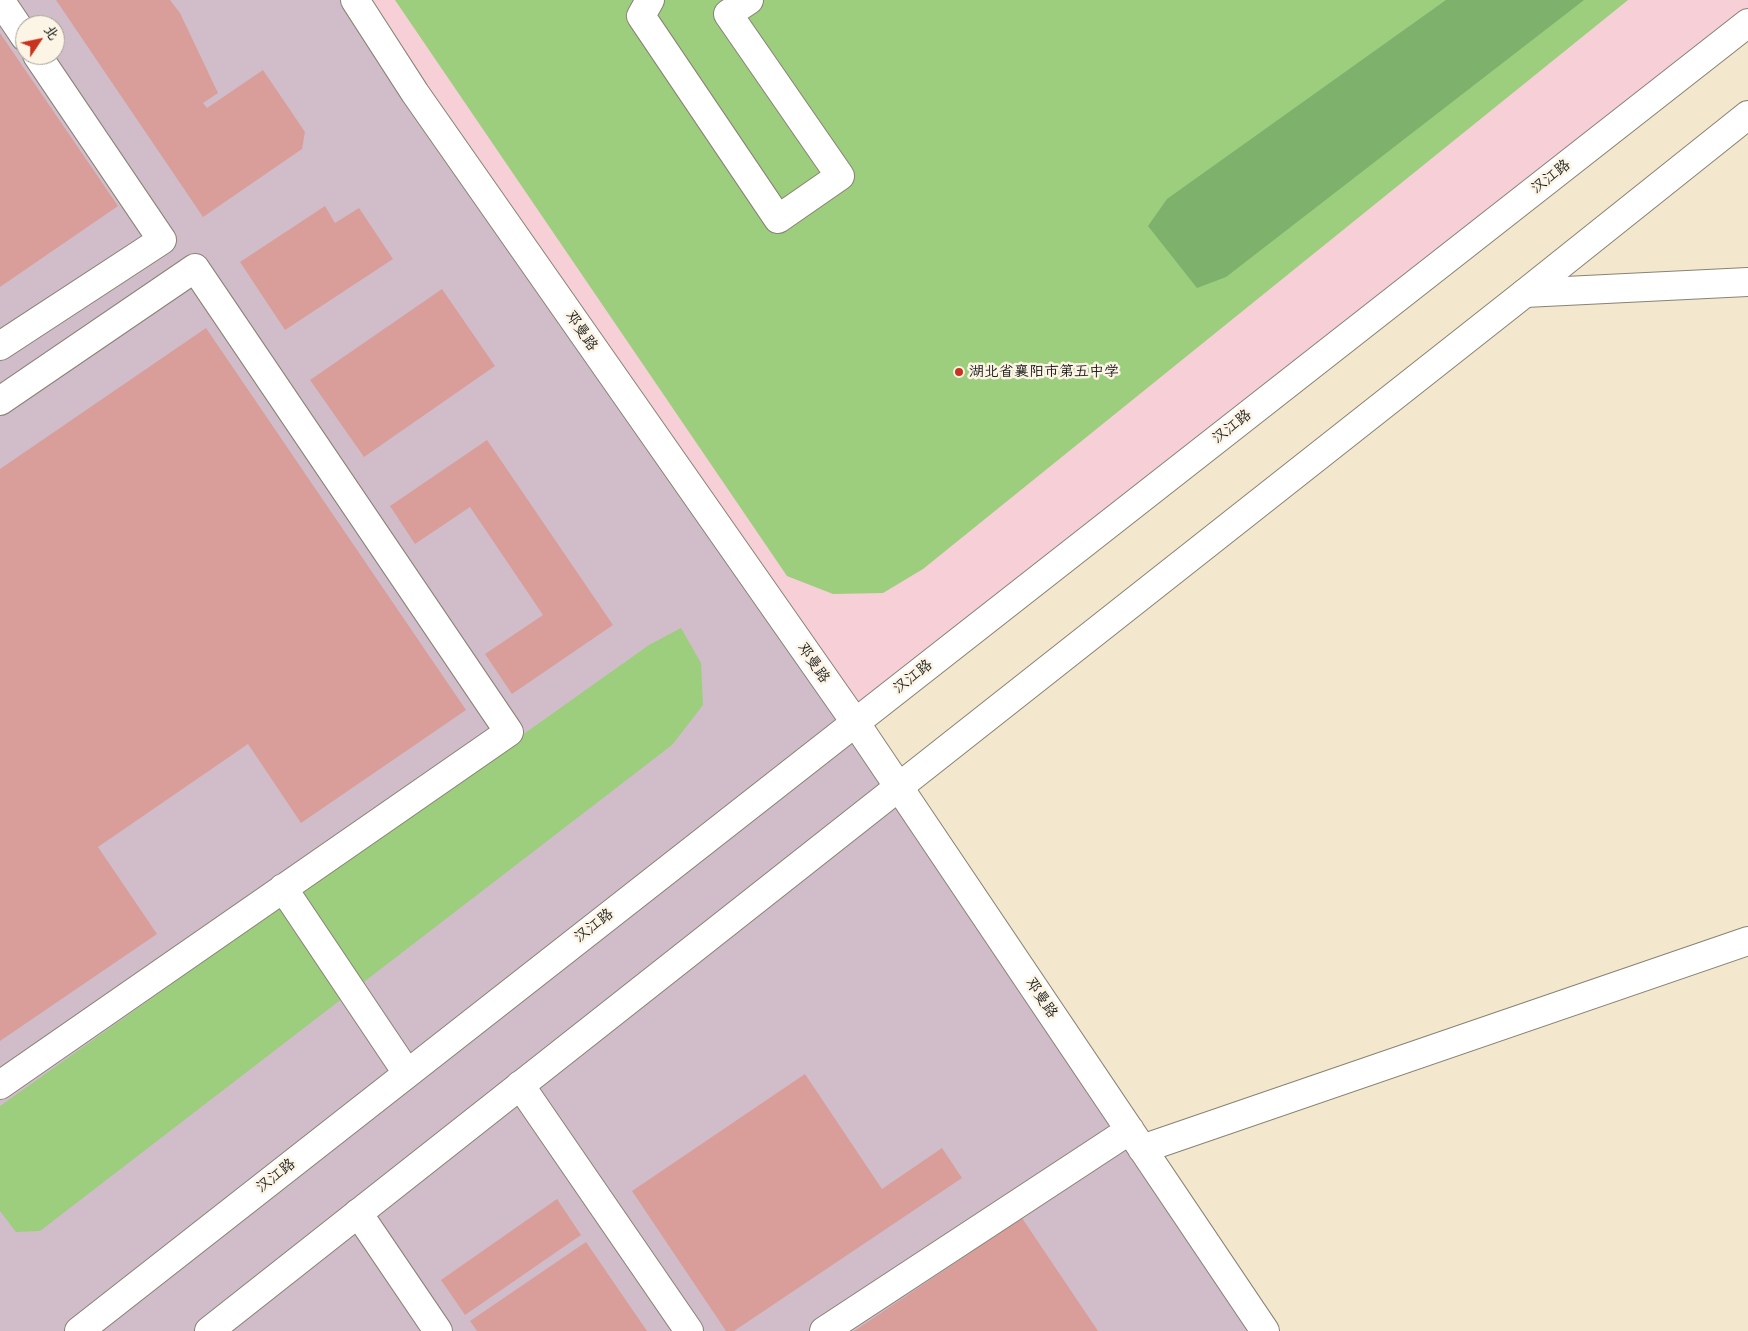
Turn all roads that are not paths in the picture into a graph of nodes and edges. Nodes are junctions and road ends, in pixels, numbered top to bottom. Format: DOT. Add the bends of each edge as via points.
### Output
graph roads {
  1 [pos="0,0"];
  2 [pos="355,0"];
  3 [pos="650,0"];
  4 [pos="749,0"];
  5 [pos="15,22"];
  6 [pos="1748,22"];
  7 [pos="44,65"];
  8 [pos="1748,115"];
  9 [pos="1748,282"];
  10 [pos="1525,293"];
  11 [pos="0,346"];
  12 [pos="0,400"];
  13 [pos="855,722"];
  14 [pos="899,787"];
  15 [pos="283,888"];
  16 [pos="1748,941"];
  17 [pos="407,1073"];
  18 [pos="0,1085"];
  19 [pos="520,1086"];
  20 [pos="1136,1140"];
  21 [pos="358,1213"];
  22 [pos="79,1331"];
  23 [pos="209,1331"];
  24 [pos="438,1331"];
  25 [pos="689,1331"];
  26 [pos="824,1331"];
  27 [pos="1265,1331"];
  1 -- 5 [label="main road"];
  2 -- 13 [label="main road, 邓曼路" via="420,101"];
  3 -- 4 [label="main road" via="641,16 778,219 840,176 728,14"];
  6 -- 13 [label="main road, 汉江路"];
  7 -- 11 [label="main road" via="162,240"];
  8 -- 10 [label="main road"];
  9 -- 10 [label="main road"];
  10 -- 14 [label="main road"];
  12 -- 15 [label="main road" via="195,268 509,732"];
  13 -- 14 [label="main road, 邓曼路"];
  13 -- 17 [label="main road, 汉江路"];
  14 -- 19 [label="main road"];
  14 -- 20 [label="main road, 邓曼路"];
  15 -- 17 [label="main road"];
  15 -- 18 [label="main road"];
  16 -- 20 [label="main road"];
  17 -- 22 [label="main road, 汉江路"];
  19 -- 21 [label="main road"];
  19 -- 25 [label="main road"];
  20 -- 26 [label="main road"];
  20 -- 27 [label="main road, 邓曼路"];
  21 -- 23 [label="main road"];
  21 -- 24 [label="main road"];
}
